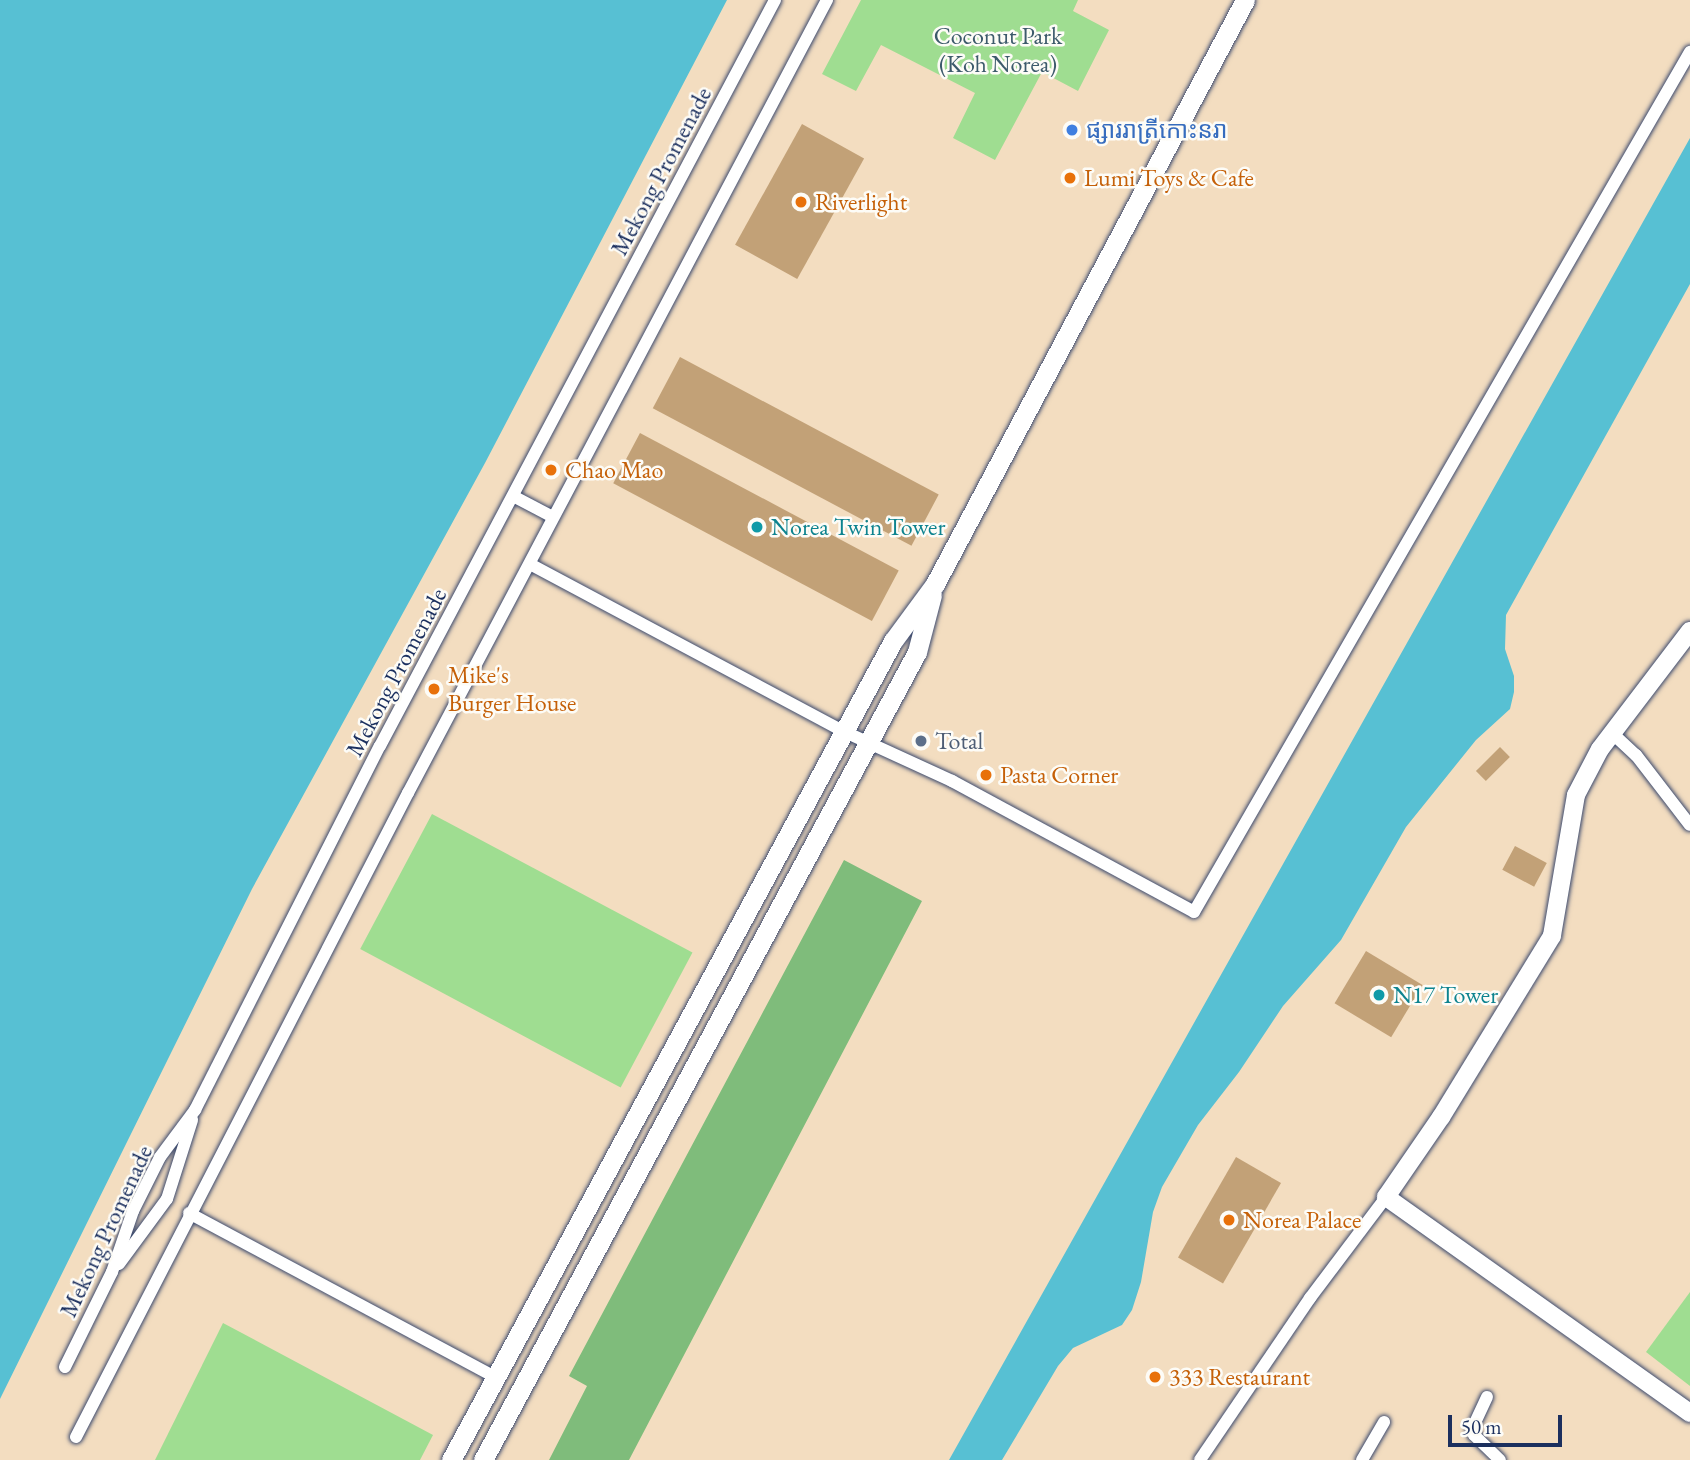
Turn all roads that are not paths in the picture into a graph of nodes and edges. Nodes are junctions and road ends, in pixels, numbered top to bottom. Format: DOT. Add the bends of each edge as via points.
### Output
graph roads {
  1 [pos="775,0"];
  2 [pos="827,0"];
  3 [pos="1245,0"];
  4 [pos="1690,51"];
  5 [pos="513,496"];
  6 [pos="553,517"];
  7 [pos="530,564"];
  8 [pos="935,584"];
  9 [pos="1690,631"];
  10 [pos="843,731"];
  11 [pos="1612,733"];
  12 [pos="867,742"];
  13 [pos="1690,825"];
  14 [pos="195,1110"];
  15 [pos="1387,1198"];
  16 [pos="188,1213"];
  17 [pos="113,1272"];
  18 [pos="65,1367"];
  19 [pos="495,1377"];
  20 [pos="1487,1397"];
  21 [pos="1690,1413"];
  22 [pos="1384,1422"];
  23 [pos="76,1437"];
  24 [pos="450,1460"];
  25 [pos="483,1460"];
  26 [pos="1200,1460"];
  27 [pos="1362,1460"];
  28 [pos="1500,1460"];
  1 -- 5 [label="street, Mekong Promenade"];
  2 -- 6 [label="street"];
  3 -- 8 [label="main road"];
  4 -- 12 [label="street" via="1194,912 952,780"];
  5 -- 6 [label="street"];
  5 -- 14 [label="street, Mekong Promenade"];
  6 -- 7 [label="street"];
  7 -- 10 [label="street"];
  7 -- 16 [label="street"];
  8 -- 10 [label="main road" via="893,640"];
  8 -- 12 [label="main road" via="916,652"];
  9 -- 11 [label="street"];
  10 -- 12 [label="street"];
  10 -- 19 [label="main road"];
  11 -- 13 [label="street" via="1636,755"];
  11 -- 15 [label="street" via="1576,794 1552,936"];
  12 -- 25 [label="main road"];
  14 -- 17 [label="street, Mekong Promenade" via="160,1157 133,1212"];
  14 -- 17 [label="street" via="167,1199"];
  15 -- 21 [label="street"];
  15 -- 26 [label="street" via="1310,1298"];
  16 -- 19 [label="street"];
  16 -- 23 [label="street"];
  17 -- 18 [label="street, Mekong Promenade"];
  19 -- 24 [label="main road"];
  20 -- 28 [label="street" via="1472,1429"];
  22 -- 27 [label="street"];
}
